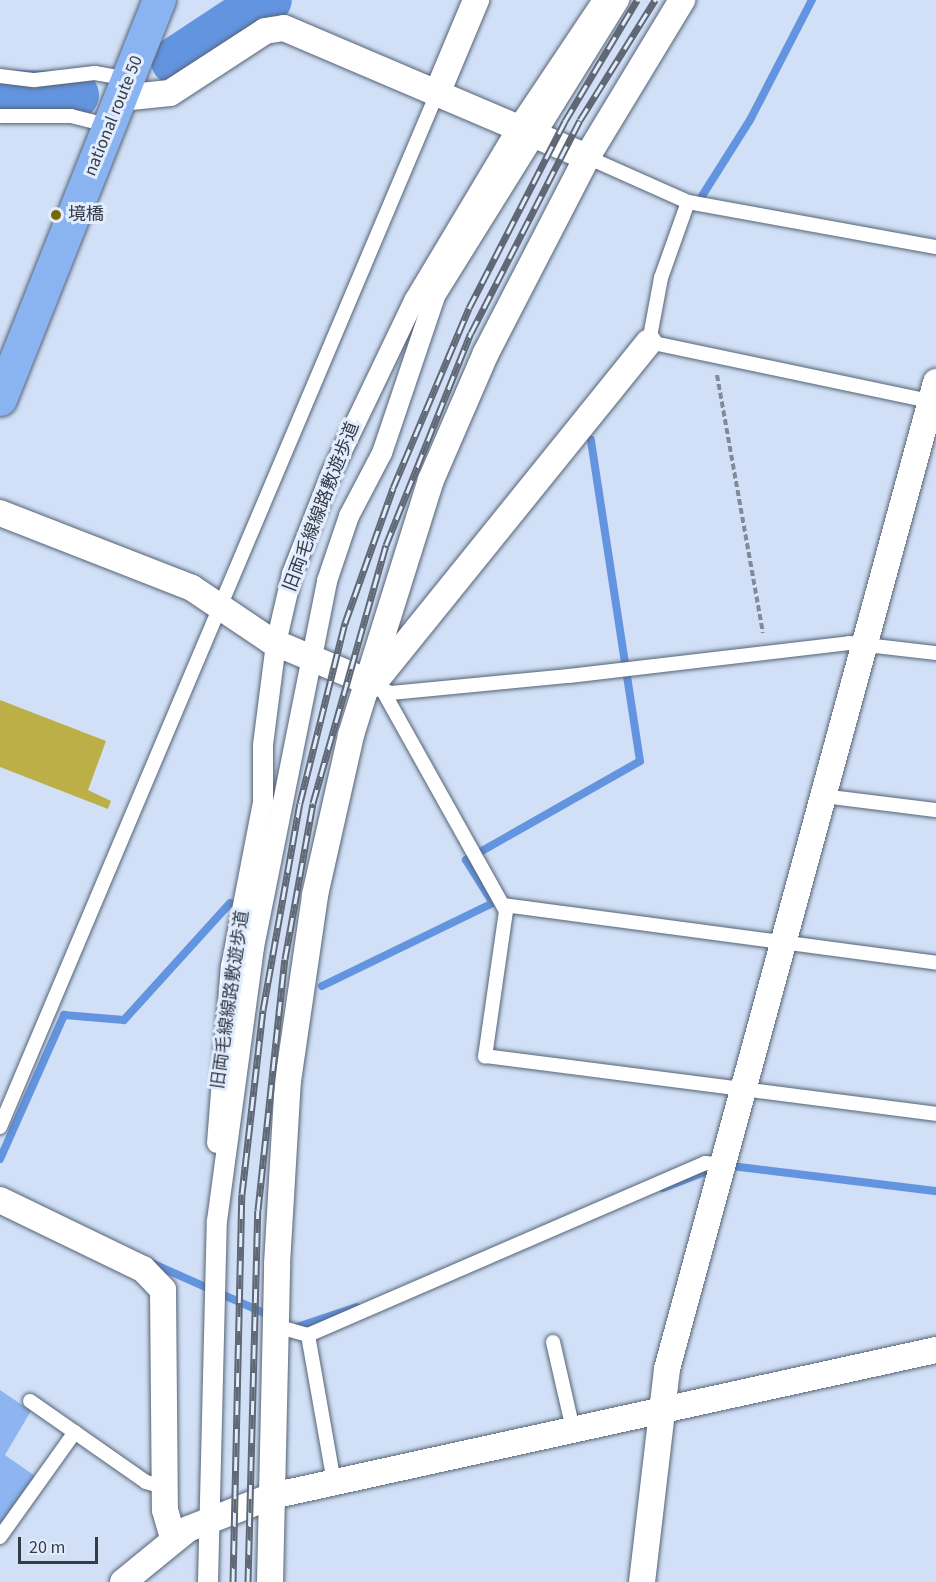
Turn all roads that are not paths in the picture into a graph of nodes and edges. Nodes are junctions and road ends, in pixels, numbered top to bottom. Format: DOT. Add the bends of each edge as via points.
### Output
graph roads {
  1 [pos="159,0"];
  2 [pos="476,0"];
  3 [pos="603,0"];
  4 [pos="619,0"];
  5 [pos="682,0"];
  6 [pos="0,76"];
  7 [pos="438,91"];
  8 [pos="120,101"];
  9 [pos="0,116"];
  10 [pos="527,131"];
  11 [pos="587,157"];
  12 [pos="688,202"];
  13 [pos="936,248"];
  14 [pos="649,342"];
  15 [pos="934,396"];
  16 [pos="0,399"];
  17 [pos="0,513"];
  18 [pos="217,606"];
  19 [pos="276,643"];
  20 [pos="864,644"];
  21 [pos="936,653"];
  22 [pos="309,657"];
  23 [pos="374,686"];
  24 [pos="823,796"];
  25 [pos="936,810"];
  26 [pos="504,904"];
  27 [pos="785,943"];
  28 [pos="936,963"];
  29 [pos="744,1088"];
  30 [pos="936,1114"];
  31 [pos="0,1126"];
  32 [pos="723,1165"];
  33 [pos="0,1200"];
  34 [pos="217,1221"];
  35 [pos="276,1326"];
  36 [pos="308,1335"];
  37 [pos="553,1342"];
  38 [pos="936,1350"];
  39 [pos="30,1401"];
  40 [pos="661,1409"];
  41 [pos="573,1428"];
  42 [pos="75,1432"];
  43 [pos="334,1482"];
  44 [pos="164,1487"];
  45 [pos="272,1496"];
  46 [pos="210,1519"];
  47 [pos="0,1537"];
  48 [pos="173,1538"];
  49 [pos="123,1582"];
  50 [pos="208,1582"];
  51 [pos="270,1582"];
  52 [pos="642,1582"];
  1 -- 8 [label="highway, national route 50"];
  2 -- 7 [label="street"];
  3 -- 10 [label="street, 旧両毛線線路敷遊歩道"];
  4 -- 10 [label="street, 旧両毛線線路敷遊歩道"];
  5 -- 11 [label="street"];
  6 -- 8 [label="lane" via="35,80 95,73"];
  7 -- 8 [label="street" via="293,30 274,28 170,93"];
  7 -- 10 [label="street"];
  7 -- 18 [label="lane"];
  8 -- 9 [label="lane" via="71,116"];
  8 -- 16 [label="highway, national route 50"];
  10 -- 11 [label="street"];
  10 -- 19 [label="street, 旧両毛線線路敷遊歩道" via="379,368 292,574"];
  10 -- 22 [label="street, 旧両毛線線路敷遊歩道" via="435,296 382,453 350,516"];
  11 -- 12 [label="lane"];
  11 -- 23 [label="street" via="486,353 436,469"];
  12 -- 13 [label="lane"];
  12 -- 14 [label="lane" via="661,278"];
  14 -- 15 [label="lane" via="716,359"];
  14 -- 23 [label="street"];
  15 -- 20 [label="street"];
  17 -- 18 [label="street" via="192,588"];
  18 -- 19 [label="street"];
  18 -- 31 [label="lane"];
  19 -- 22 [label="street"];
  19 -- 34 [label="street, 旧両毛線線路敷遊歩道" via="263,745 263,802 231,967 217,1099"];
  20 -- 21 [label="lane"];
  20 -- 23 [label="lane"];
  20 -- 24 [label="street"];
  22 -- 23 [label="street"];
  22 -- 34 [label="street, 旧両毛線線路敷遊歩道" via="254,947"];
  23 -- 26 [label="lane"];
  23 -- 35 [label="street" via="324,851 296,1017 281,1171"];
  24 -- 25 [label="lane"];
  24 -- 27 [label="street"];
  26 -- 27 [label="lane"];
  26 -- 29 [label="lane" via="485,1056"];
  27 -- 28 [label="lane"];
  27 -- 29 [label="street"];
  29 -- 30 [label="lane"];
  29 -- 32 [label="street"];
  32 -- 36 [label="lane" via="705,1163"];
  32 -- 40 [label="street" via="671,1353"];
  33 -- 44 [label="street" via="156,1279 162,1290"];
  34 -- 46 [label="street, 旧両毛線線路敷遊歩道"];
  35 -- 36 [label="lane"];
  35 -- 45 [label="street"];
  36 -- 43 [label="lane"];
  37 -- 41 [label="lane"];
  38 -- 40 [label="street"];
  39 -- 42 [label="lane"];
  40 -- 41 [label="street"];
  40 -- 52 [label="street"];
  41 -- 43 [label="street"];
  42 -- 44 [label="lane" via="146,1482"];
  42 -- 47 [label="lane"];
  43 -- 45 [label="street"];
  44 -- 48 [label="street"];
  45 -- 46 [label="street"];
  45 -- 51 [label="street"];
  46 -- 48 [label="street"];
  46 -- 50 [label="street, 旧両毛線線路敷遊歩道"];
  48 -- 49 [label="street"];
}
